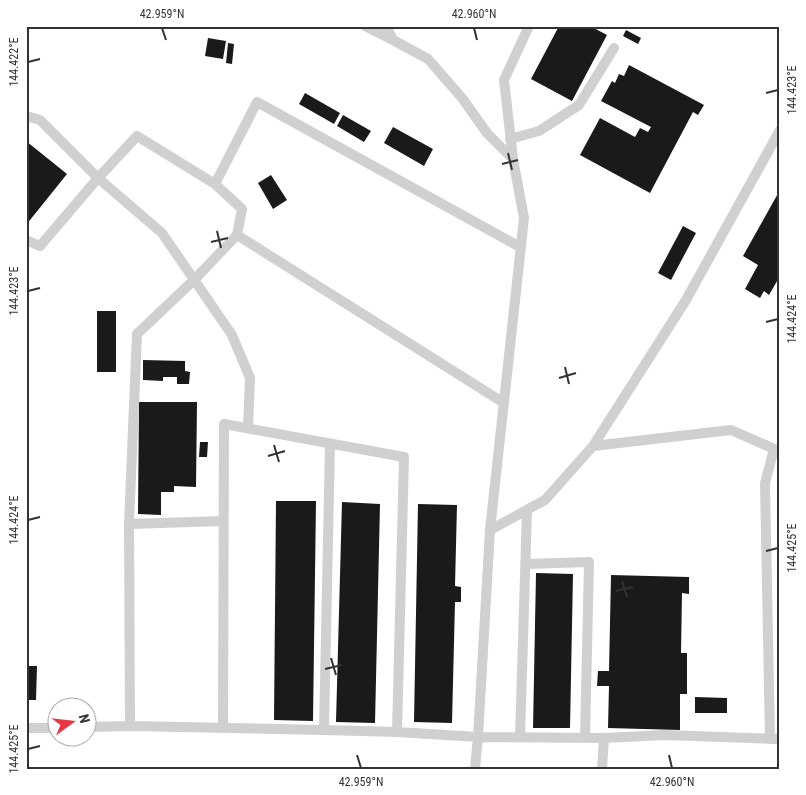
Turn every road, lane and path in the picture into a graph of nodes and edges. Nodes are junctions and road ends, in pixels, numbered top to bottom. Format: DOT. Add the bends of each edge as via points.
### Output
graph roads {
  1 [pos="365,26"];
  2 [pos="386,26"];
  3 [pos="529,26"];
  4 [pos="393,40"];
  5 [pos="614,48"];
  6 [pos="26,116"];
  7 [pos="780,130"];
  8 [pos="510,139"];
  9 [pos="512,159"];
  10 [pos="98,178"];
  11 [pos="215,184"];
  12 [pos="237,235"];
  13 [pos="26,240"];
  14 [pos="520,247"];
  15 [pos="194,280"];
  16 [pos="504,402"];
  17 [pos="248,428"];
  18 [pos="330,444"];
  19 [pos="593,446"];
  20 [pos="777,450"];
  21 [pos="527,510"];
  22 [pos="223,521"];
  23 [pos="129,524"];
  24 [pos="490,530"];
  25 [pos="526,564"];
  26 [pos="130,726"];
  27 [pos="98,727"];
  28 [pos="26,728"];
  29 [pos="48,728"];
  30 [pos="223,728"];
  31 [pos="324,730"];
  32 [pos="397,732"];
  33 [pos="478,737"];
  34 [pos="520,737"];
  35 [pos="585,738"];
  36 [pos="604,738"];
  37 [pos="775,739"];
  38 [pos="475,769"];
  39 [pos="602,769"];
  1 -- 4 [label="lane"];
  2 -- 4 [label="lane"];
  3 -- 8 [label="lane" via="504,80"];
  4 -- 9 [label="lane" via="428,59"];
  5 -- 8 [label="lane" via="579,105 539,131"];
  6 -- 10 [label="lane" via="40,120"];
  7 -- 19 [label="lane" via="686,300"];
  8 -- 9 [label="lane"];
  9 -- 14 [label="lane" via="524,218"];
  10 -- 11 [label="lane" via="137,136"];
  10 -- 13 [label="lane" via="40,246"];
  10 -- 15 [label="lane" via="162,233"];
  11 -- 12 [label="lane" via="242,209"];
  11 -- 14 [label="lane" via="257,102"];
  12 -- 15 [label="lane"];
  12 -- 16 [label="lane"];
  14 -- 16 [label="lane"];
  15 -- 17 [label="lane" via="232,335 250,378"];
  15 -- 23 [label="lane" via="137,334"];
  16 -- 24 [label="lane"];
  17 -- 18 [label="lane"];
  17 -- 22 [label="lane" via="224,424"];
  18 -- 31 [label="lane"];
  18 -- 32 [label="lane" via="404,457"];
  19 -- 20 [label="lane" via="731,430"];
  19 -- 21 [label="lane" via="545,500"];
  20 -- 37 [label="lane" via="765,483"];
  21 -- 24 [label="lane"];
  21 -- 25 [label="lane"];
  22 -- 23 [label="lane"];
  22 -- 30 [label="lane"];
  23 -- 26 [label="lane"];
  24 -- 33 [label="lane"];
  25 -- 34 [label="lane"];
  25 -- 35 [label="lane" via="589,562"];
  26 -- 27 [label="lane"];
  26 -- 30 [label="lane"];
  28 -- 29 [label="lane"];
  30 -- 31 [label="lane"];
  31 -- 32 [label="lane"];
  32 -- 33 [label="lane"];
  33 -- 34 [label="lane"];
  33 -- 38 [label="lane"];
  34 -- 35 [label="lane"];
  35 -- 36 [label="lane"];
  36 -- 37 [label="lane" via="666,735"];
  36 -- 39 [label="lane"];
}
